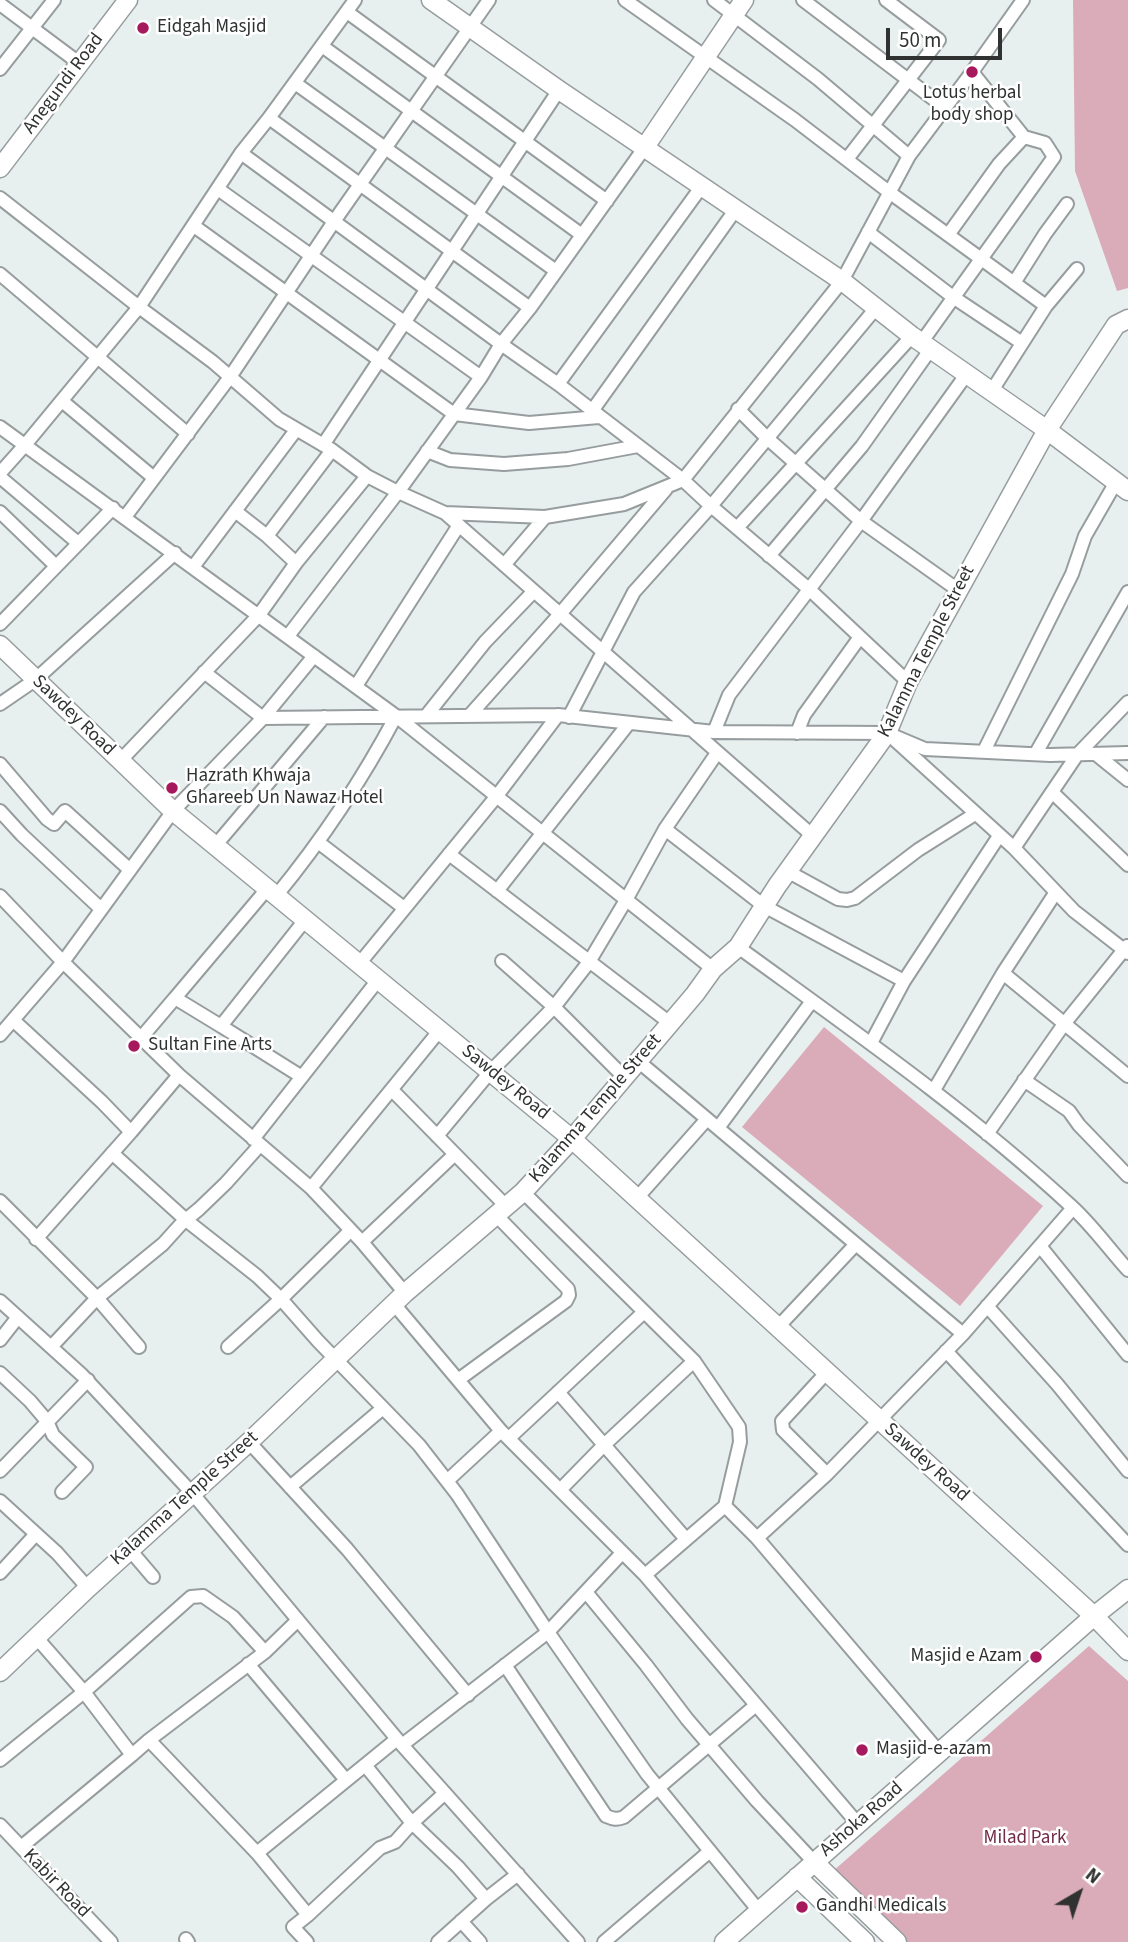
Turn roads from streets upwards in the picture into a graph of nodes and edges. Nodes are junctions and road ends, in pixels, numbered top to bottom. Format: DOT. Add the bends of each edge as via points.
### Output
graph roads {
  1 [pos="54,0"];
  2 [pos="128,0"];
  3 [pos="355,0"];
  4 [pos="431,0"];
  5 [pos="489,0"];
  6 [pos="625,0"];
  7 [pos="714,0"];
  8 [pos="803,0"];
  9 [pos="1023,0"];
  10 [pos="891,1"];
  11 [pos="0,4"];
  12 [pos="739,7"];
  13 [pos="346,12"];
  14 [pos="470,26"];
  15 [pos="32,28"];
  16 [pos="322,46"];
  17 [pos="706,57"];
  18 [pos="79,63"];
  19 [pos="0,69"];
  20 [pos="972,72"];
  21 [pos="435,77"];
  22 [pos="908,80"];
  23 [pos="295,83"];
  24 [pos="559,90"];
  25 [pos="944,107"];
  26 [pos="411,111"];
  27 [pos="269,118"];
  28 [pos="873,125"];
  29 [pos="1024,137"];
  30 [pos="525,142"];
  31 [pos="645,147"];
  32 [pos="385,148"];
  33 [pos="241,153"];
  34 [pos="909,156"];
  35 [pos="847,159"];
  36 [pos="0,168"];
  37 [pos="502,177"];
  38 [pos="360,184"];
  39 [pos="702,186"];
  40 [pos="218,189"];
  41 [pos="890,192"];
  42 [pos="0,198"];
  43 [pos="607,201"];
  44 [pos="1067,204"];
  45 [pos="736,209"];
  46 [pos="477,214"];
  47 [pos="335,220"];
  48 [pos="194,226"];
  49 [pos="868,232"];
  50 [pos="582,235"];
  51 [pos="948,235"];
  52 [pos="452,251"];
  53 [pos="311,255"];
  54 [pos="980,258"];
  55 [pos="1077,270"];
  56 [pos="556,271"];
  57 [pos="0,274"];
  58 [pos="842,281"];
  59 [pos="1014,283"];
  60 [pos="427,289"];
  61 [pos="286,293"];
  62 [pos="953,297"];
  63 [pos="1046,306"];
  64 [pos="139,307"];
  65 [pos="530,308"];
  66 [pos="876,308"];
  67 [pos="1128,318"];
  68 [pos="405,322"];
  69 [pos="921,343"];
  70 [pos="1022,343"];
  71 [pos="501,344"];
  72 [pos="97,357"];
  73 [pos="380,360"];
  74 [pos="966,375"];
  75 [pos="230,377"];
  76 [pos="481,377"];
  77 [pos="558,384"];
  78 [pos="991,392"];
  79 [pos="62,401"];
  80 [pos="738,409"];
  81 [pos="454,414"];
  82 [pos="595,414"];
  83 [pos="0,427"];
  84 [pos="296,430"];
  85 [pos="1046,430"];
  86 [pos="188,434"];
  87 [pos="767,438"];
  88 [pos="25,445"];
  89 [pos="638,446"];
  90 [pos="328,448"];
  91 [pos="427,451"];
  92 [pos="797,464"];
  93 [pos="0,475"];
  94 [pos="367,476"];
  95 [pos="155,478"];
  96 [pos="683,480"];
  97 [pos="669,486"];
  98 [pos="1122,486"];
  99 [pos="825,489"];
  100 [pos="398,492"];
  101 [pos="711,506"];
  102 [pos="113,508"];
  103 [pos="235,511"];
  104 [pos="0,512"];
  105 [pos="445,513"];
  106 [pos="125,517"];
  107 [pos="545,517"];
  108 [pos="861,521"];
  109 [pos="459,525"];
  110 [pos="737,528"];
  111 [pos="267,536"];
  112 [pos="79,544"];
  113 [pos="175,553"];
  114 [pos="769,556"];
  115 [pos="296,563"];
  116 [pos="504,565"];
  117 [pos="56,566"];
  118 [pos="194,567"];
  119 [pos="810,590"];
  120 [pos="958,590"];
  121 [pos="534,591"];
  122 [pos="1128,592"];
  123 [pos="559,614"];
  124 [pos="259,615"];
  125 [pos="0,624"];
  126 [pos="288,636"];
  127 [pos="860,637"];
  128 [pos="0,645"];
  129 [pos="603,652"];
  130 [pos="314,656"];
  131 [pos="204,673"];
  132 [pos="35,680"];
  133 [pos="908,682"];
  134 [pos="356,686"];
  135 [pos="1128,702"];
  136 [pos="0,704"];
  137 [pos="396,716"];
  138 [pos="426,716"];
  139 [pos="469,716"];
  140 [pos="564,716"];
  141 [pos="324,717"];
  142 [pos="262,718"];
  143 [pos="629,723"];
  144 [pos="691,730"];
  145 [pos="714,732"];
  146 [pos="797,733"];
  147 [pos="887,733"];
  148 [pos="984,751"];
  149 [pos="717,752"];
  150 [pos="1035,753"];
  151 [pos="1128,754"];
  152 [pos="1077,755"];
  153 [pos="1097,755"];
  154 [pos="120,761"];
  155 [pos="0,764"];
  156 [pos="1128,780"];
  157 [pos="1052,792"];
  158 [pos="496,797"];
  159 [pos="0,811"];
  160 [pos="173,811"];
  161 [pos="975,814"];
  162 [pos="665,829"];
  163 [pos="542,833"];
  164 [pos="813,836"];
  165 [pos="999,836"];
  166 [pos="318,842"];
  167 [pos="215,846"];
  168 [pos="1014,848"];
  169 [pos="449,854"];
  170 [pos="1128,865"];
  171 [pos="130,870"];
  172 [pos="787,871"];
  173 [pos="497,891"];
  174 [pos="272,892"];
  175 [pos="1056,892"];
  176 [pos="1,899"];
  177 [pos="626,900"];
  178 [pos="764,906"];
  179 [pos="404,908"];
  180 [pos="101,909"];
  181 [pos="305,920"];
  182 [pos="738,947"];
  183 [pos="1126,949"];
  184 [pos="502,961"];
  185 [pos="63,962"];
  186 [pos="589,962"];
  187 [pos="359,964"];
  188 [pos="713,969"];
  189 [pos="1003,973"];
  190 [pos="378,980"];
  191 [pos="904,981"];
  192 [pos="176,998"];
  193 [pos="812,1001"];
  194 [pos="554,1007"];
  195 [pos="13,1020"];
  196 [pos="670,1023"];
  197 [pos="1064,1024"];
  198 [pos="221,1026"];
  199 [pos="440,1030"];
  200 [pos="0,1035"];
  201 [pos="141,1038"];
  202 [pos="871,1043"];
  203 [pos="638,1061"];
  204 [pos="491,1071"];
  205 [pos="179,1075"];
  206 [pos="1128,1076"];
  207 [pos="302,1077"];
  208 [pos="624,1077"];
  209 [pos="1024,1080"];
  210 [pos="392,1090"];
  211 [pos="934,1090"];
  212 [pos="707,1119"];
  213 [pos="718,1128"];
  214 [pos="131,1132"];
  215 [pos="987,1134"];
  216 [pos="437,1136"];
  217 [pos="572,1139"];
  218 [pos="256,1142"];
  219 [pos="112,1153"];
  220 [pos="455,1154"];
  221 [pos="1128,1176"];
  222 [pos="311,1188"];
  223 [pos="523,1192"];
  224 [pos="636,1198"];
  225 [pos="0,1201"];
  226 [pos="1073,1208"];
  227 [pos="501,1211"];
  228 [pos="186,1220"];
  229 [pos="350,1231"];
  230 [pos="36,1238"];
  231 [pos="362,1242"];
  232 [pos="856,1244"];
  233 [pos="1040,1245"];
  234 [pos="1128,1270"];
  235 [pos="97,1298"];
  236 [pos="281,1298"];
  237 [pos="400,1298"];
  238 [pos="0,1301"];
  239 [pos="987,1306"];
  240 [pos="644,1312"];
  241 [pos="18,1317"];
  242 [pos="778,1327"];
  243 [pos="963,1334"];
  244 [pos="0,1340"];
  245 [pos="51,1346"];
  246 [pos="139,1347"];
  247 [pos="228,1347"];
  248 [pos="946,1351"];
  249 [pos="1128,1355"];
  250 [pos="336,1359"];
  251 [pos="694,1361"];
  252 [pos="827,1372"];
  253 [pos="0,1373"];
  254 [pos="88,1380"];
  255 [pos="458,1380"];
  256 [pos="558,1392"];
  257 [pos="383,1408"];
  258 [pos="879,1419"];
  259 [pos="47,1420"];
  260 [pos="505,1434"];
  261 [pos="249,1442"];
  262 [pos="604,1445"];
  263 [pos="0,1471"];
  264 [pos="1128,1471"];
  265 [pos="827,1474"];
  266 [pos="447,1481"];
  267 [pos="290,1488"];
  268 [pos="560,1490"];
  269 [pos="62,1492"];
  270 [pos="193,1494"];
  271 [pos="0,1501"];
  272 [pos="724,1506"];
  273 [pos="36,1534"];
  274 [pos="757,1538"];
  275 [pos="686,1539"];
  276 [pos="1128,1545"];
  277 [pos="130,1550"];
  278 [pos="622,1553"];
  279 [pos="0,1573"];
  280 [pos="645,1575"];
  281 [pos="153,1577"];
  282 [pos="88,1588"];
  283 [pos="1128,1589"];
  284 [pos="586,1592"];
  285 [pos="1094,1616"];
  286 [pos="298,1620"];
  287 [pos="548,1633"];
  288 [pos="36,1637"];
  289 [pos="1128,1651"];
  290 [pos="265,1652"];
  291 [pos="2,1664"];
  292 [pos="248,1664"];
  293 [pos="505,1665"];
  294 [pos="85,1692"];
  295 [pos="468,1695"];
  296 [pos="756,1705"];
  297 [pos="149,1740"];
  298 [pos="399,1742"];
  299 [pos="710,1746"];
  300 [pos="939,1752"];
  301 [pos="132,1755"];
  302 [pos="0,1760"];
  303 [pos="365,1765"];
  304 [pos="346,1780"];
  305 [pos="659,1789"];
  306 [pos="445,1793"];
  307 [pos="412,1823"];
  308 [pos="858,1824"];
  309 [pos="0,1825"];
  310 [pos="20,1847"];
  311 [pos="710,1851"];
  312 [pos="257,1853"];
  313 [pos="814,1862"];
  314 [pos="518,1874"];
  315 [pos="797,1877"];
  316 [pos="486,1899"];
  317 [pos="759,1911"];
  318 [pos="308,1915"];
  319 [pos="461,1921"];
  320 [pos="111,1942"];
  321 [pos="307,1942"];
  322 [pos="438,1942"];
  323 [pos="480,1942"];
  324 [pos="579,1942"];
  325 [pos="604,1942"];
  326 [pos="724,1942"];
  327 [pos="865,1942"];
  328 [pos="897,1942"];
  1 -- 15 [label="street"];
  2 -- 18 [label="street, Anegundi Road"];
  3 -- 13 [label="street"];
  4 -- 14 [label="street"];
  5 -- 14 [label="street"];
  6 -- 17 [label="street"];
  7 -- 12 [label="street"];
  8 -- 22 [label="street"];
  9 -- 20 [label="street"];
  10 -- 22 [label="street" via="939,40"];
  11 -- 15 [label="street"];
  12 -- 17 [label="street"];
  12 -- 28 [label="street"];
  13 -- 16 [label="street"];
  13 -- 21 [label="street"];
  14 -- 21 [label="street"];
  14 -- 24 [label="street"];
  15 -- 18 [label="street"];
  15 -- 19 [label="street"];
  16 -- 23 [label="street"];
  16 -- 26 [label="street"];
  17 -- 31 [label="street"];
  17 -- 35 [label="street"];
  18 -- 36 [label="street, Anegundi Road"];
  20 -- 25 [label="street"];
  20 -- 29 [label="street"];
  21 -- 26 [label="street"];
  21 -- 30 [label="street"];
  22 -- 25 [label="street"];
  22 -- 28 [label="street"];
  23 -- 27 [label="street"];
  23 -- 32 [label="street"];
  24 -- 30 [label="street"];
  24 -- 31 [label="street"];
  25 -- 34 [label="street"];
  26 -- 32 [label="street"];
  26 -- 37 [label="street"];
  27 -- 33 [label="street"];
  27 -- 38 [label="street"];
  28 -- 34 [label="street"];
  28 -- 35 [label="street"];
  29 -- 51 [label="street"];
  29 -- 54 [label="street" via="1045,144 1054,157"];
  30 -- 37 [label="street"];
  30 -- 43 [label="street"];
  31 -- 39 [label="street"];
  31 -- 43 [label="street"];
  32 -- 38 [label="street"];
  32 -- 46 [label="street"];
  33 -- 40 [label="street"];
  33 -- 47 [label="street"];
  34 -- 41 [label="street"];
  35 -- 41 [label="street"];
  37 -- 46 [label="street"];
  37 -- 50 [label="street"];
  38 -- 47 [label="street"];
  38 -- 52 [label="street"];
  39 -- 45 [label="street"];
  39 -- 77 [label="street"];
  40 -- 48 [label="street"];
  40 -- 53 [label="street"];
  41 -- 49 [label="street"];
  41 -- 51 [label="street"];
  42 -- 64 [label="street"];
  43 -- 50 [label="street"];
  44 -- 59 [label="street"];
  45 -- 58 [label="street"];
  45 -- 82 [label="street"];
  46 -- 52 [label="street"];
  46 -- 56 [label="street"];
  47 -- 53 [label="street"];
  47 -- 60 [label="street"];
  48 -- 61 [label="street"];
  48 -- 64 [label="street"];
  49 -- 58 [label="street"];
  49 -- 62 [label="street"];
  50 -- 56 [label="street"];
  51 -- 54 [label="street"];
  52 -- 60 [label="street"];
  52 -- 65 [label="street"];
  53 -- 61 [label="street"];
  53 -- 68 [label="street"];
  54 -- 59 [label="street"];
  54 -- 62 [label="street"];
  55 -- 63 [label="street"];
  56 -- 65 [label="street"];
  57 -- 72 [label="street"];
  58 -- 66 [label="street"];
  58 -- 80 [label="street"];
  59 -- 63 [label="street"];
  60 -- 68 [label="street"];
  60 -- 71 [label="street"];
  61 -- 73 [label="street"];
  61 -- 75 [label="street"];
  62 -- 69 [label="street"];
  62 -- 70 [label="street"];
  63 -- 70 [label="street"];
  64 -- 72 [label="street"];
  64 -- 75 [label="street"];
  65 -- 71 [label="street"];
  66 -- 69 [label="street"];
  66 -- 87 [label="street"];
  67 -- 85 [label="street, Kalamma Temple Street" via="1116,325"];
  68 -- 73 [label="street"];
  68 -- 76 [label="street"];
  69 -- 74 [label="street"];
  69 -- 92 [label="street"];
  69 -- 99 [label="street" via="862,446"];
  70 -- 78 [label="street"];
  71 -- 76 [label="street"];
  71 -- 77 [label="street"];
  72 -- 79 [label="street"];
  72 -- 86 [label="street"];
  73 -- 81 [label="street"];
  73 -- 90 [label="street"];
  74 -- 78 [label="street"];
  74 -- 108 [label="street"];
  75 -- 84 [label="street"];
  75 -- 86 [label="street"];
  76 -- 81 [label="street"];
  77 -- 82 [label="street"];
  78 -- 85 [label="street"];
  79 -- 88 [label="street"];
  79 -- 95 [label="street"];
  80 -- 87 [label="street"];
  80 -- 96 [label="street"];
  81 -- 82 [label="street" via="529,423"];
  81 -- 91 [label="street"];
  82 -- 89 [label="street"];
  83 -- 88 [label="street"];
  84 -- 90 [label="street"];
  84 -- 103 [label="street"];
  85 -- 98 [label="street"];
  85 -- 120 [label="street, Kalamma Temple Street"];
  86 -- 95 [label="street"];
  87 -- 92 [label="street"];
  87 -- 101 [label="street"];
  88 -- 93 [label="street"];
  88 -- 102 [label="street"];
  89 -- 91 [label="street" via="568,459 504,464 450,460"];
  89 -- 96 [label="street"];
  90 -- 94 [label="street"];
  90 -- 111 [label="street"];
  91 -- 100 [label="street"];
  92 -- 99 [label="street"];
  92 -- 110 [label="street"];
  93 -- 112 [label="street"];
  94 -- 100 [label="street"];
  94 -- 115 [label="street"];
  95 -- 106 [label="street"];
  96 -- 97 [label="street"];
  96 -- 101 [label="street"];
  97 -- 107 [label="street" via="624,504"];
  97 -- 123 [label="street"];
  98 -- 148 [label="street" via="1085,536 1072,574"];
  99 -- 108 [label="street"];
  99 -- 114 [label="street"];
  100 -- 105 [label="street"];
  100 -- 126 [label="street"];
  101 -- 110 [label="street"];
  101 -- 129 [label="street" via="634,592"];
  102 -- 106 [label="street"];
  102 -- 112 [label="street"];
  103 -- 111 [label="street"];
  103 -- 118 [label="street"];
  104 -- 117 [label="street"];
  105 -- 107 [label="street"];
  105 -- 109 [label="street"];
  106 -- 113 [label="street"];
  107 -- 116 [label="street"];
  108 -- 119 [label="street"];
  108 -- 120 [label="street"];
  109 -- 116 [label="street"];
  109 -- 134 [label="street"];
  110 -- 114 [label="street"];
  111 -- 115 [label="street"];
  112 -- 117 [label="street"];
  113 -- 118 [label="street"];
  113 -- 132 [label="street"];
  114 -- 119 [label="street"];
  115 -- 124 [label="street"];
  116 -- 121 [label="street"];
  117 -- 125 [label="street"];
  118 -- 124 [label="street"];
  119 -- 127 [label="street"];
  119 -- 145 [label="street" via="729,695"];
  120 -- 133 [label="street, Kalamma Temple Street"];
  121 -- 123 [label="street"];
  121 -- 138 [label="street" via="485,642"];
  122 -- 150 [label="street"];
  123 -- 129 [label="street"];
  123 -- 139 [label="street"];
  124 -- 126 [label="street"];
  124 -- 131 [label="street"];
  126 -- 130 [label="street"];
  127 -- 133 [label="street"];
  127 -- 146 [label="street" via="804,715"];
  128 -- 132 [label="street, Sawdey Road"];
  129 -- 140 [label="street"];
  129 -- 144 [label="street"];
  130 -- 134 [label="street"];
  130 -- 142 [label="street"];
  131 -- 142 [label="street"];
  131 -- 154 [label="street"];
  132 -- 136 [label="street"];
  132 -- 154 [label="street, Sawdey Road"];
  133 -- 147 [label="street, Kalamma Temple Street"];
  134 -- 137 [label="street"];
  135 -- 152 [label="street"];
  137 -- 138 [label="street"];
  137 -- 141 [label="street"];
  137 -- 158 [label="street"];
  137 -- 166 [label="street"];
  138 -- 139 [label="street"];
  139 -- 140 [label="street"];
  140 -- 143 [label="street"];
  140 -- 158 [label="street"];
  141 -- 142 [label="street"];
  141 -- 167 [label="street"];
  142 -- 160 [label="street"];
  143 -- 144 [label="street"];
  143 -- 163 [label="street"];
  144 -- 145 [label="street"];
  144 -- 149 [label="street"];
  145 -- 146 [label="street"];
  146 -- 147 [label="street"];
  147 -- 148 [label="street" via="925,749"];
  147 -- 161 [label="street"];
  147 -- 164 [label="street, Kalamma Temple Street"];
  148 -- 150 [label="street"];
  149 -- 162 [label="street"];
  149 -- 164 [label="street"];
  150 -- 152 [label="street"];
  151 -- 153 [label="street"];
  152 -- 153 [label="street"];
  152 -- 157 [label="street"];
  153 -- 156 [label="street"];
  154 -- 160 [label="street, Sawdey Road"];
  155 -- 171 [label="street" via="47,820 54,824 65,811"];
  157 -- 168 [label="street"];
  157 -- 170 [label="street"];
  158 -- 163 [label="street"];
  158 -- 169 [label="street"];
  159 -- 180 [label="street"];
  160 -- 167 [label="street, Sawdey Road"];
  160 -- 171 [label="street"];
  161 -- 165 [label="street"];
  161 -- 172 [label="street" via="918,849 855,898 838,899"];
  162 -- 177 [label="street"];
  162 -- 178 [label="street"];
  163 -- 173 [label="street"];
  163 -- 177 [label="street"];
  164 -- 172 [label="street, Kalamma Temple Street"];
  165 -- 168 [label="street"];
  165 -- 191 [label="street"];
  166 -- 174 [label="street"];
  166 -- 179 [label="street"];
  167 -- 174 [label="street, Sawdey Road"];
  168 -- 175 [label="street"];
  169 -- 173 [label="street"];
  169 -- 179 [label="street"];
  171 -- 180 [label="street"];
  172 -- 178 [label="street, Kalamma Temple Street"];
  173 -- 186 [label="street"];
  174 -- 181 [label="street, Sawdey Road"];
  174 -- 192 [label="street"];
  175 -- 183 [label="street"];
  175 -- 189 [label="street"];
  176 -- 185 [label="street"];
  177 -- 186 [label="street"];
  177 -- 188 [label="street"];
  178 -- 182 [label="street, Kalamma Temple Street"];
  178 -- 191 [label="street"];
  179 -- 187 [label="street"];
  180 -- 185 [label="street"];
  181 -- 187 [label="street, Sawdey Road"];
  181 -- 198 [label="street"];
  182 -- 188 [label="street, Kalamma Temple Street"];
  182 -- 193 [label="street"];
  183 -- 197 [label="street"];
  184 -- 194 [label="street"];
  185 -- 195 [label="street"];
  185 -- 201 [label="street"];
  186 -- 194 [label="street"];
  186 -- 196 [label="street"];
  187 -- 190 [label="street, Sawdey Road"];
  188 -- 196 [label="street, Kalamma Temple Street"];
  189 -- 197 [label="street"];
  189 -- 211 [label="street"];
  190 -- 199 [label="street, Sawdey Road"];
  190 -- 207 [label="street"];
  191 -- 202 [label="street"];
  192 -- 198 [label="street"];
  192 -- 201 [label="street"];
  193 -- 202 [label="street"];
  193 -- 213 [label="street"];
  194 -- 204 [label="street"];
  194 -- 208 [label="street"];
  195 -- 200 [label="street"];
  195 -- 214 [label="street"];
  196 -- 203 [label="street, Kalamma Temple Street"];
  197 -- 206 [label="street"];
  197 -- 209 [label="street"];
  198 -- 207 [label="street"];
  199 -- 204 [label="street, Sawdey Road"];
  199 -- 210 [label="street"];
  201 -- 205 [label="street"];
  202 -- 211 [label="street"];
  203 -- 208 [label="street, Kalamma Temple Street"];
  203 -- 212 [label="street"];
  204 -- 216 [label="street"];
  204 -- 217 [label="street, Sawdey Road"];
  205 -- 214 [label="street"];
  205 -- 218 [label="street"];
  207 -- 218 [label="street"];
  208 -- 217 [label="street, Kalamma Temple Street"];
  209 -- 215 [label="street"];
  209 -- 221 [label="street" via="1069,1111"];
  210 -- 216 [label="street"];
  210 -- 222 [label="street"];
  211 -- 215 [label="street"];
  212 -- 213 [label="street"];
  212 -- 224 [label="street"];
  213 -- 232 [label="street"];
  214 -- 219 [label="street"];
  215 -- 226 [label="street"];
  216 -- 220 [label="street"];
  217 -- 223 [label="street, Kalamma Temple Street"];
  217 -- 224 [label="street, Sawdey Road"];
  218 -- 222 [label="street"];
  218 -- 228 [label="street" via="226,1182"];
  219 -- 228 [label="street"];
  219 -- 230 [label="street"];
  220 -- 227 [label="street"];
  220 -- 231 [label="street"];
  222 -- 229 [label="street"];
  223 -- 227 [label="street, Kalamma Temple Street"];
  223 -- 240 [label="street"];
  224 -- 242 [label="street, Sawdey Road"];
  225 -- 230 [label="street"];
  226 -- 233 [label="street"];
  226 -- 234 [label="street"];
  227 -- 237 [label="street, Kalamma Temple Street"];
  227 -- 255 [label="street" via="569,1295"];
  228 -- 235 [label="street"];
  228 -- 236 [label="street"];
  229 -- 231 [label="street"];
  229 -- 236 [label="street"];
  230 -- 235 [label="street"];
  231 -- 237 [label="street"];
  232 -- 242 [label="street"];
  232 -- 243 [label="street"];
  233 -- 239 [label="street"];
  233 -- 249 [label="street"];
  235 -- 245 [label="street"];
  235 -- 246 [label="street"];
  236 -- 247 [label="street"];
  236 -- 250 [label="street"];
  237 -- 250 [label="street, Kalamma Temple Street"];
  237 -- 255 [label="street"];
  238 -- 241 [label="street"];
  239 -- 243 [label="street"];
  239 -- 264 [label="street"];
  240 -- 251 [label="street"];
  240 -- 256 [label="street"];
  241 -- 244 [label="street"];
  241 -- 245 [label="street"];
  242 -- 252 [label="street, Sawdey Road"];
  243 -- 248 [label="street"];
  245 -- 254 [label="street"];
  248 -- 258 [label="street"];
  248 -- 276 [label="street"];
  250 -- 257 [label="street"];
  250 -- 261 [label="street, Kalamma Temple Street"];
  251 -- 262 [label="street"];
  251 -- 272 [label="street" via="739,1427 740,1442"];
  252 -- 258 [label="street, Sawdey Road"];
  252 -- 265 [label="street" via="781,1425"];
  253 -- 259 [label="street"];
  254 -- 259 [label="street"];
  254 -- 270 [label="street"];
  255 -- 260 [label="street"];
  256 -- 260 [label="street"];
  256 -- 262 [label="street"];
  257 -- 266 [label="street"];
  257 -- 267 [label="street"];
  258 -- 265 [label="street"];
  258 -- 285 [label="street, Sawdey Road"];
  259 -- 263 [label="street"];
  259 -- 269 [label="street" via="53,1436 86,1467"];
  260 -- 266 [label="street"];
  260 -- 268 [label="street"];
  261 -- 267 [label="street"];
  261 -- 270 [label="street, Kalamma Temple Street"];
  262 -- 268 [label="street"];
  262 -- 275 [label="street"];
  265 -- 274 [label="street"];
  266 -- 287 [label="street"];
  267 -- 295 [label="street"];
  268 -- 278 [label="street"];
  270 -- 277 [label="street, Kalamma Temple Street"];
  270 -- 286 [label="street"];
  271 -- 273 [label="street"];
  272 -- 274 [label="street"];
  272 -- 275 [label="street"];
  273 -- 279 [label="street"];
  273 -- 282 [label="street"];
  274 -- 300 [label="street"];
  275 -- 280 [label="street"];
  277 -- 281 [label="street"];
  277 -- 282 [label="street, Kalamma Temple Street"];
  278 -- 280 [label="street"];
  278 -- 284 [label="street"];
  280 -- 296 [label="street"];
  282 -- 288 [label="street, Kalamma Temple Street"];
  283 -- 285 [label="street, Ashoka Road"];
  284 -- 287 [label="street"];
  284 -- 299 [label="street"];
  285 -- 289 [label="street, Sawdey Road"];
  285 -- 300 [label="street, Ashoka Road"];
  286 -- 290 [label="street"];
  286 -- 298 [label="street"];
  287 -- 293 [label="street"];
  287 -- 305 [label="street"];
  288 -- 291 [label="street, Kalamma Temple Street"];
  288 -- 294 [label="street"];
  290 -- 292 [label="street"];
  290 -- 294 [label="street" via="233,1617 203,1596 191,1597"];
  292 -- 297 [label="street"];
  292 -- 304 [label="street"];
  293 -- 295 [label="street"];
  293 -- 305 [label="street" via="606,1816 624,1817"];
  294 -- 301 [label="street"];
  294 -- 302 [label="street"];
  295 -- 298 [label="street"];
  296 -- 299 [label="street"];
  296 -- 308 [label="street"];
  297 -- 301 [label="street"];
  297 -- 312 [label="street"];
  298 -- 303 [label="street"];
  298 -- 306 [label="street"];
  299 -- 305 [label="street"];
  299 -- 313 [label="street"];
  300 -- 308 [label="street, Ashoka Road"];
  301 -- 310 [label="street"];
  303 -- 304 [label="street"];
  303 -- 307 [label="street"];
  304 -- 312 [label="street"];
  305 -- 311 [label="street"];
  306 -- 307 [label="street"];
  306 -- 314 [label="street"];
  307 -- 316 [label="street"];
  307 -- 318 [label="street"];
  308 -- 313 [label="street, Ashoka Road"];
  309 -- 310 [label="street, Kabir Road"];
  310 -- 320 [label="street, Kabir Road"];
  311 -- 317 [label="street"];
  311 -- 325 [label="street"];
  312 -- 318 [label="street"];
  313 -- 315 [label="street, Ashoka Road"];
  313 -- 328 [label="street"];
  314 -- 316 [label="street"];
  314 -- 324 [label="street"];
  315 -- 317 [label="street, Ashoka Road"];
  315 -- 327 [label="street"];
  316 -- 319 [label="street"];
  317 -- 326 [label="street, Ashoka Road"];
  318 -- 321 [label="street" via="293,1927"];
  319 -- 322 [label="street"];
  319 -- 323 [label="street"];
}
